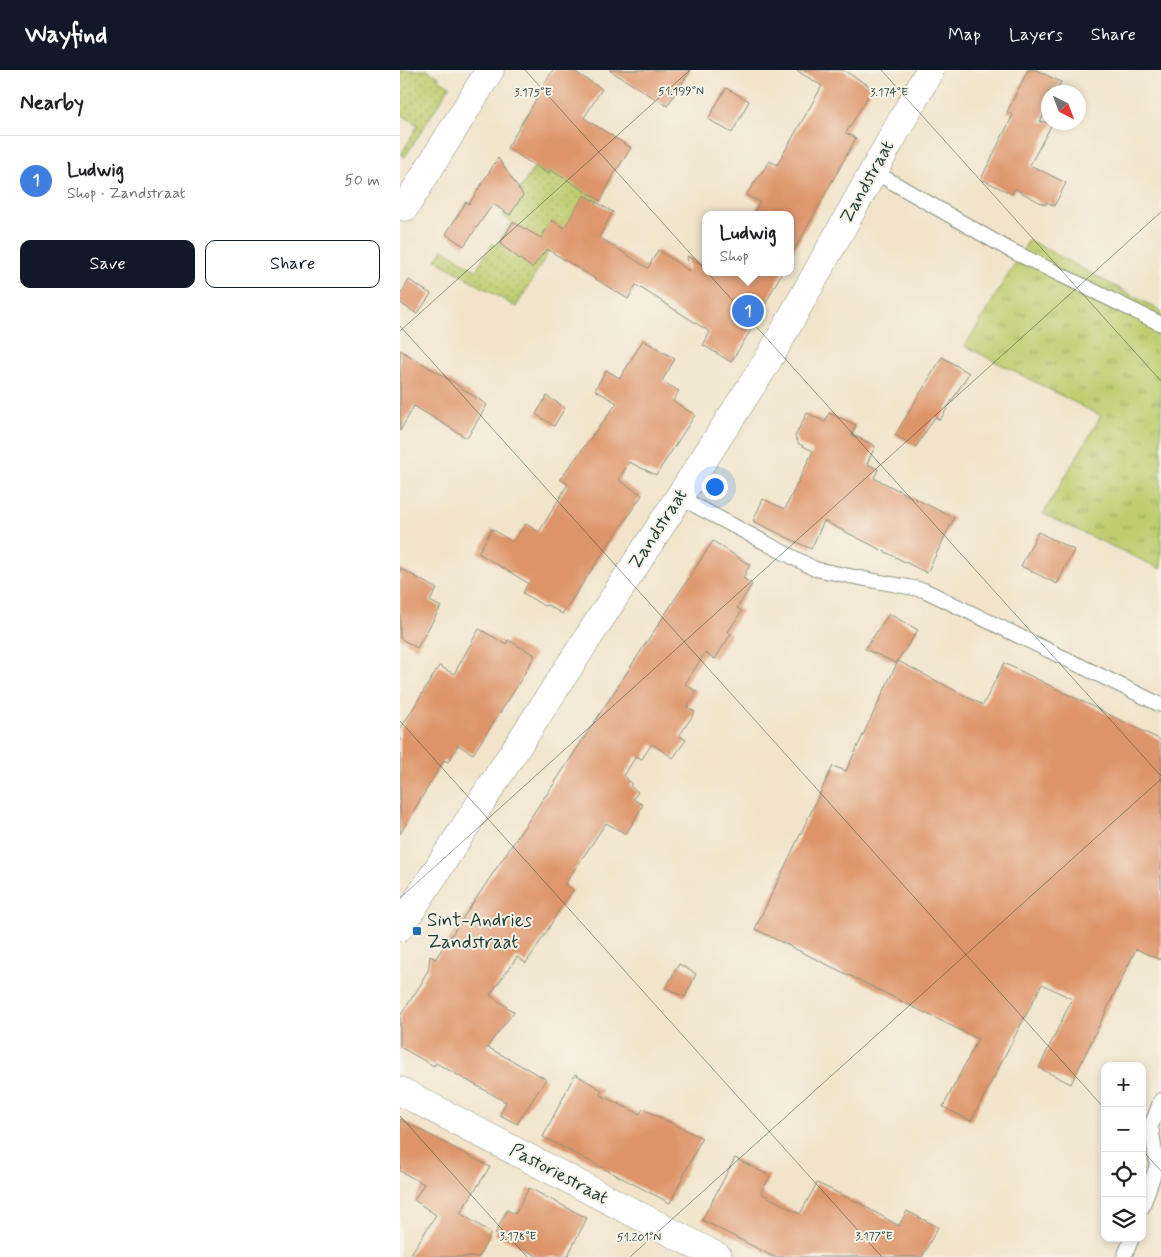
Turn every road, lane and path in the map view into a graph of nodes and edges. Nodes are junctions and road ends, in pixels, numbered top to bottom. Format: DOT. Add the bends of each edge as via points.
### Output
graph roads {
  1 [pos="490,70"];
  2 [pos="930,70"];
  3 [pos="873,172"];
  4 [pos="400,204"];
  5 [pos="1161,324"];
  6 [pos="679,497"];
  7 [pos="1161,705"];
  8 [pos="400,927"];
  9 [pos="400,1092"];
  10 [pos="1161,1100"];
  11 [pos="1146,1197"];
  12 [pos="1130,1242"];
  13 [pos="718,1257"];
  14 [pos="1124,1257"];
  1 -- 4 [label="street" via="405,207"];
  2 -- 3 [label="street, Zandstraat"];
  3 -- 5 [label="lane" via="1008,249"];
  3 -- 6 [label="street, Zandstraat" via="767,362"];
  6 -- 7 [label="lane" via="815,569 924,590"];
  6 -- 8 [label="street, Zandstraat"];
  9 -- 13 [label="street, Pastoriestraat"];
  10 -- 11 [label="lane" via="1151,1126 1157,1165"];
  12 -- 14 [label="lane"];
}
